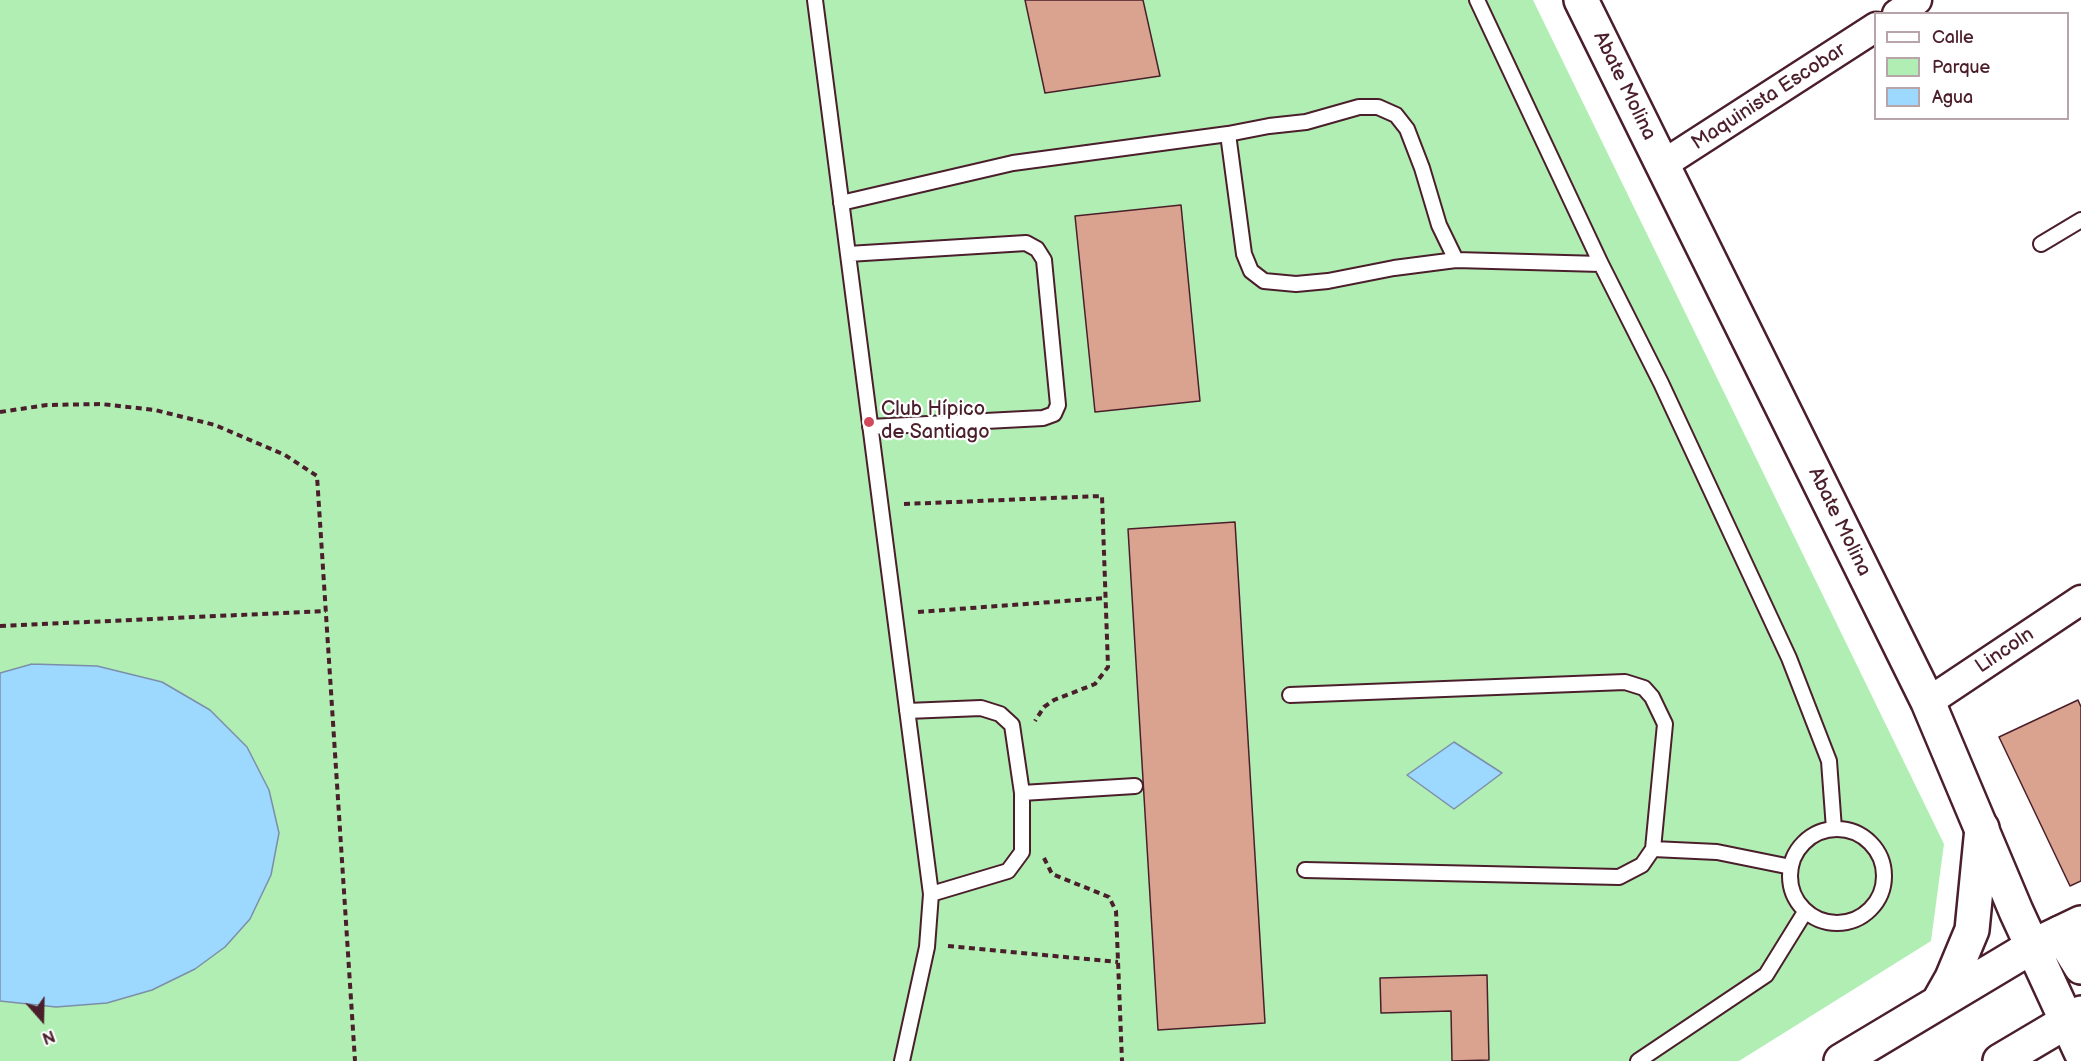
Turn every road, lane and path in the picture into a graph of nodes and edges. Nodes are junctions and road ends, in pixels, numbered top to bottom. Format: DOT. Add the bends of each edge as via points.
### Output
graph roads {
  1 [pos="815,0"];
  2 [pos="1477,0"];
  3 [pos="1581,0"];
  4 [pos="1917,0"];
  5 [pos="1899,12"];
  6 [pos="1874,28"];
  7 [pos="1228,134"];
  8 [pos="1662,165"];
  9 [pos="841,203"];
  10 [pos="2081,220"];
  11 [pos="2041,244"];
  12 [pos="848,254"];
  13 [pos="1456,260"];
  14 [pos="1601,264"];
  15 [pos="0,412"];
  16 [pos="870,427"];
  17 [pos="903,504"];
  18 [pos="1105,598"];
  19 [pos="2081,600"];
  20 [pos="326,611"];
  21 [pos="918,612"];
  22 [pos="0,626"];
  23 [pos="1290,695"];
  24 [pos="1928,702"];
  25 [pos="907,711"];
  26 [pos="1014,740"];
  27 [pos="1135,786"];
  28 [pos="1022,793"];
  29 [pos="1982,828"];
  30 [pos="1834,829"];
  31 [pos="1022,836"];
  32 [pos="1653,849"];
  33 [pos="1791,867"];
  34 [pos="1305,870"];
  35 [pos="931,894"];
  36 [pos="1805,912"];
  37 [pos="2058,934"];
  38 [pos="941,946"];
  39 [pos="1118,962"];
  40 [pos="2081,968"];
  41 [pos="1939,1001"];
  42 [pos="2074,1016"];
  43 [pos="2081,1052"];
  44 [pos="355,1061"];
  45 [pos="902,1061"];
  46 [pos="1122,1061"];
  47 [pos="1638,1061"];
  48 [pos="1841,1061"];
  49 [pos="2000,1061"];
  1 -- 9 [label="lane"];
  2 -- 14 [label="lane"];
  3 -- 8 [label="main road, Abate Molina"];
  4 -- 5 [label="street"];
  6 -- 8 [label="street, Maquinista Escobar"];
  7 -- 9 [label="lane" via="1013,163"];
  7 -- 13 [label="lane" via="1306,122 1359,107 1378,107 1396,115 1407,129 1439,225"];
  7 -- 13 [label="lane" via="1244,254 1251,271 1264,281 1328,281"];
  8 -- 24 [label="main road, Abate Molina"];
  9 -- 12 [label="lane"];
  10 -- 11 [label="lane"];
  12 -- 16 [label="lane"];
  12 -- 16 [label="lane" via="1026,243 1037,249 1044,260 1058,405 1054,414 1043,418"];
  13 -- 14 [label="lane"];
  14 -- 30 [label="lane" via="1789,658 1829,761"];
  15 -- 20 [label="path" via="47,405 101,404 155,410 215,425 285,455 317,476"];
  16 -- 25 [label="lane"];
  17 -- 18 [label="path" via="1102,496"];
  18 -- 21 [label="path"];
  18 -- 26 [label="path" via="1107,667 1095,684 1044,707 1036,721"];
  19 -- 24 [label="street, Lincoln"];
  20 -- 22 [label="path"];
  20 -- 44 [label="path"];
  23 -- 32 [label="lane" via="1625,682 1644,688 1665,724"];
  24 -- 29 [label="main road, Abate Molina"];
  25 -- 26 [label="lane" via="981,708 1000,714 1012,725"];
  25 -- 35 [label="lane"];
  26 -- 28 [label="lane"];
  27 -- 28 [label="lane"];
  28 -- 31 [label="lane"];
  29 -- 37 [label="main road, Abate Molina" via="2016,911"];
  29 -- 41 [label="main road" via="1972,930"];
  30 -- 33 [label="lane" via="1816,834 1801,845"];
  30 -- 36 [label="lane" via="1853,832 1868,841 1879,856 1884,874 1882,892 1872,908 1857,919 1840,924 1821,921"];
  31 -- 35 [label="lane" via="1022,852 1008,871"];
  31 -- 39 [label="path" via="1040,849 1052,874 1109,897 1116,911"];
  32 -- 33 [label="lane" via="1717,852"];
  32 -- 34 [label="lane" via="1642,865 1619,877"];
  33 -- 36 [label="lane" via="1794,897"];
  35 -- 45 [label="lane" via="927,947"];
  36 -- 47 [label="lane" via="1766,975"];
  37 -- 40 [label="main road"];
  37 -- 41 [label="main road"];
  37 -- 42 [label="main road, Abate Molina"];
  38 -- 39 [label="path"];
  39 -- 46 [label="path"];
  41 -- 48 [label="main road"];
  42 -- 43 [label="main road, Abate Molina"];
  42 -- 49 [label="main road"];
}
